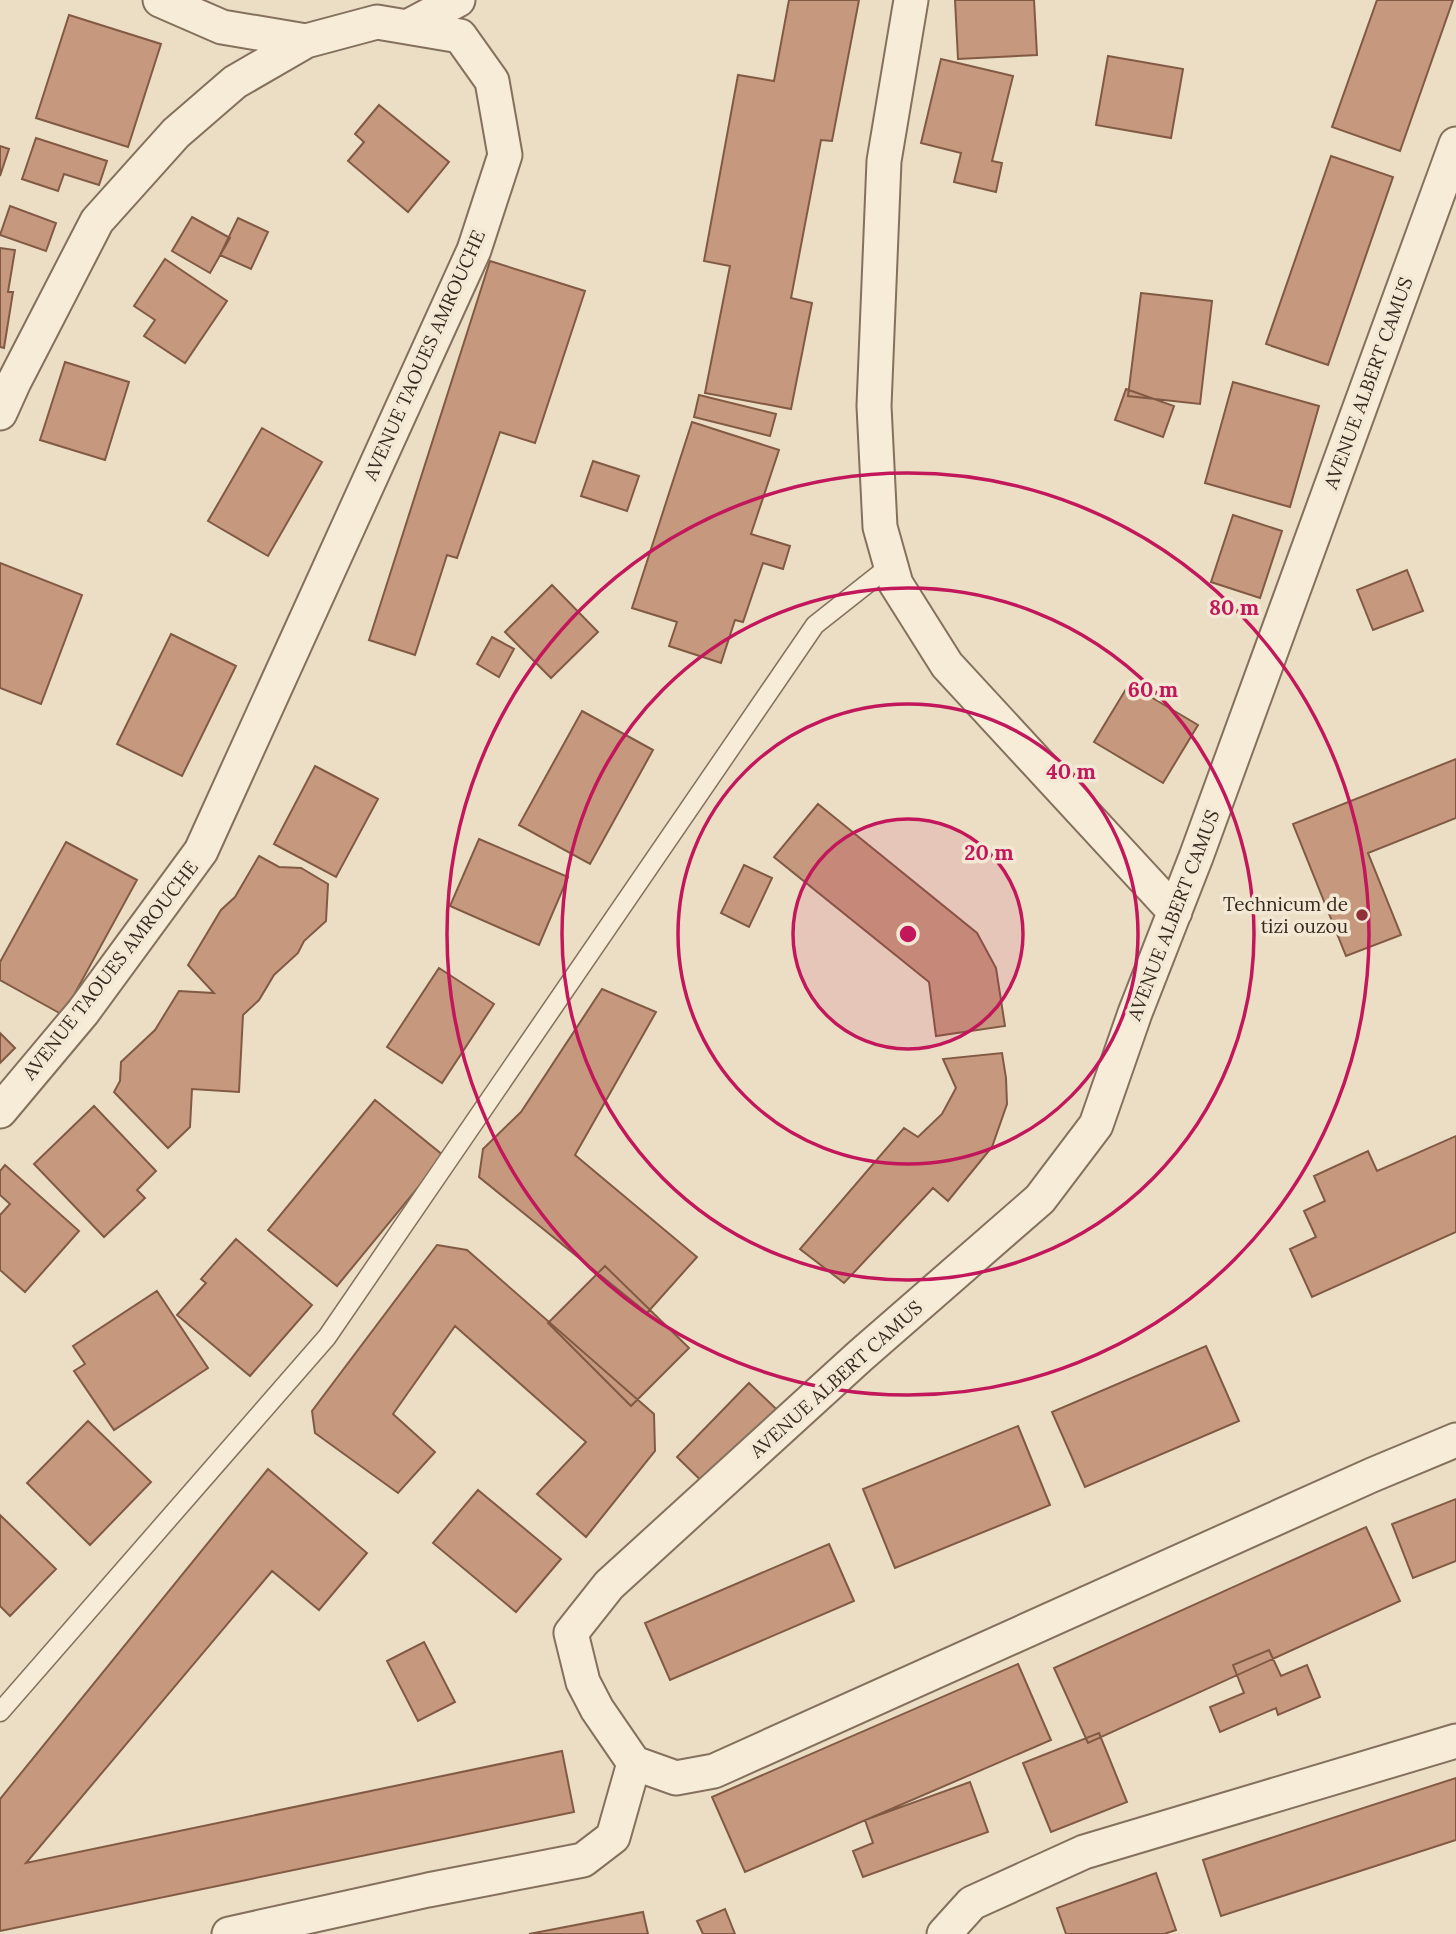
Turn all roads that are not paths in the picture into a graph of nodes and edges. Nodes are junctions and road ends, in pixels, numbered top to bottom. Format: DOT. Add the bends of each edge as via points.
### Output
graph roads {
  1 [pos="160,0"];
  2 [pos="458,0"];
  3 [pos="911,0"];
  4 [pos="407,27"];
  5 [pos="306,41"];
  6 [pos="1456,144"];
  7 [pos="0,413"];
  8 [pos="891,565"];
  9 [pos="1175,912"];
  10 [pos="0,1111"];
  11 [pos="1456,1440"];
  12 [pos="0,1712"];
  13 [pos="1456,1741"];
  14 [pos="634,1763"];
  15 [pos="229,1934"];
  16 [pos="944,1934"];
  1 -- 5 [label="street" via="222,27"];
  2 -- 4 [label="street"];
  3 -- 8 [label="street" via="884,160 874,406 880,527"];
  4 -- 5 [label="street, AVENUE TAOUES AMROUCHE" via="377,22"];
  4 -- 10 [label="street, AVENUE TAOUES AMROUCHE" via="460,36 492,81 505,155 474,250 201,851 83,1012"];
  5 -- 7 [label="street, AVENUE TAOUES AMROUCHE" via="235,82 176,133 97,221"];
  6 -- 9 [label="street, AVENUE ALBERT CAMUS"];
  8 -- 9 [label="street" via="896,584 947,665"];
  8 -- 12 [label="lane" via="815,625 327,1337"];
  9 -- 14 [label="street, AVENUE ALBERT CAMUS" via="1096,1125 1040,1199 609,1585 571,1633 583,1682"];
  11 -- 14 [label="street" via="714,1771 676,1778"];
  13 -- 16 [label="street" via="1084,1852 972,1903"];
  14 -- 15 [label="street" via="613,1837 583,1860"];
}
